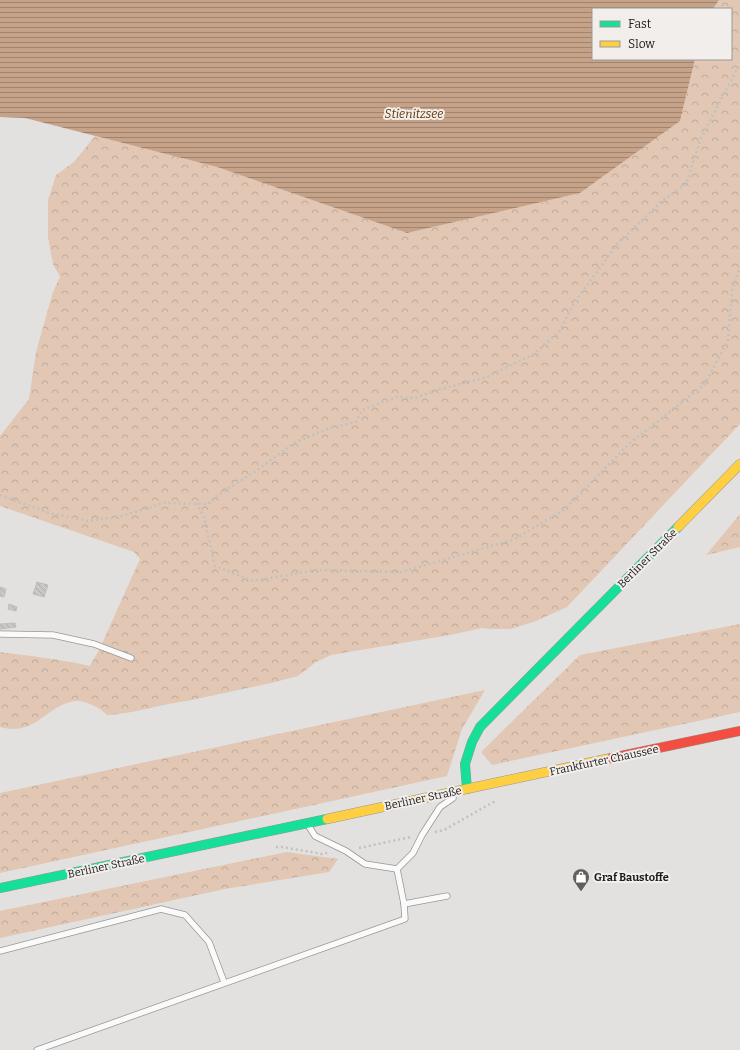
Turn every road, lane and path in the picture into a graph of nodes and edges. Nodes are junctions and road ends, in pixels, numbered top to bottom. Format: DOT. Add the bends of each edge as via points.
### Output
graph roads {
  1 [pos="740,63"];
  2 [pos="740,266"];
  3 [pos="740,464"];
  4 [pos="0,495"];
  5 [pos="196,503"];
  6 [pos="0,634"];
  7 [pos="131,658"];
  8 [pos="740,731"];
  9 [pos="467,789"];
  10 [pos="501,799"];
  11 [pos="307,823"];
  12 [pos="422,835"];
  13 [pos="274,847"];
  14 [pos="346,851"];
  15 [pos="397,869"];
  16 [pos="0,888"];
  17 [pos="447,896"];
  18 [pos="404,904"];
  19 [pos="0,951"];
  20 [pos="224,982"];
  21 [pos="37,1050"];
  1 -- 5 [label="path" via="701,138 686,184 662,201 618,243 574,303 559,332 534,354 487,377 415,398 396,397 362,410 356,422 327,429 294,443 208,504"];
  2 -- 5 [label="path" via="732,291 728,341 704,385 630,443 565,509 515,539 402,572 316,570 254,581 215,566 204,517"];
  3 -- 9 [label="main road, Berliner Straße" via="480,726 465,764"];
  4 -- 5 [label="path" via="49,513 88,521 119,517 164,503"];
  6 -- 7 [label="lane" via="53,635 94,644"];
  8 -- 9 [label="main road, Frankfurter Chaussee"];
  9 -- 11 [label="main road, Berliner Straße"];
  9 -- 12 [label="lane" via="440,807"];
  10 -- 12 [label="path" via="444,830"];
  11 -- 14 [label="lane" via="315,836"];
  11 -- 16 [label="main road, Berliner Straße"];
  12 -- 14 [label="path"];
  12 -- 15 [label="lane" via="413,853"];
  13 -- 14 [label="path" via="322,854"];
  14 -- 15 [label="lane" via="365,864"];
  15 -- 18 [label="lane"];
  17 -- 18 [label="lane"];
  18 -- 20 [label="lane" via="405,918"];
  19 -- 20 [label="lane" via="161,909 185,914 210,942"];
  20 -- 21 [label="lane"];
}
